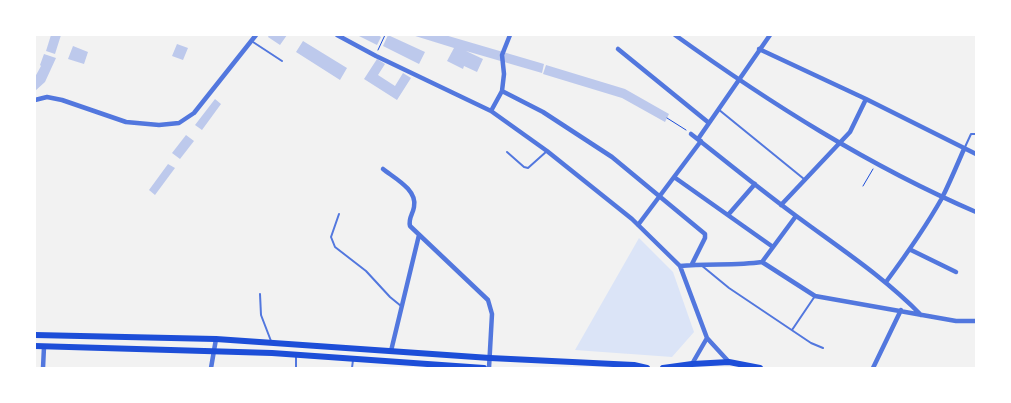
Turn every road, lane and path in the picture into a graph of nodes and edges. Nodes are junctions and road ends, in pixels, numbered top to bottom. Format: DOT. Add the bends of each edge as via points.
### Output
graph roads {
  1 [pos="256,35"];
  2 [pos="338,35"];
  3 [pos="385,35"];
  4 [pos="510,35"];
  5 [pos="675,35"];
  6 [pos="770,35"];
  7 [pos="251,41"];
  8 [pos="618,49"];
  9 [pos="759,49"];
  10 [pos="376,56"];
  11 [pos="282,61"];
  12 [pos="739,80"];
  13 [pos="502,91"];
  14 [pos="866,99"];
  15 [pos="35,100"];
  16 [pos="718,109"];
  17 [pos="491,111"];
  18 [pos="667,118"];
  19 [pos="709,123"];
  20 [pos="691,134"];
  21 [pos="976,134"];
  22 [pos="699,140"];
  23 [pos="841,143"];
  24 [pos="964,149"];
  25 [pos="547,151"];
  26 [pos="507,152"];
  27 [pos="976,154"];
  28 [pos="876,164"];
  29 [pos="383,169"];
  30 [pos="674,177"];
  31 [pos="805,180"];
  32 [pos="755,184"];
  33 [pos="863,186"];
  34 [pos="660,196"];
  35 [pos="942,197"];
  36 [pos="781,205"];
  37 [pos="976,212"];
  38 [pos="339,214"];
  39 [pos="728,215"];
  40 [pos="796,216"];
  41 [pos="638,225"];
  42 [pos="419,235"];
  43 [pos="773,247"];
  44 [pos="910,250"];
  45 [pos="762,262"];
  46 [pos="692,264"];
  47 [pos="700,264"];
  48 [pos="680,266"];
  49 [pos="956,272"];
  50 [pos="886,282"];
  51 [pos="260,294"];
  52 [pos="815,296"];
  53 [pos="402,306"];
  54 [pos="901,310"];
  55 [pos="921,315"];
  56 [pos="976,321"];
  57 [pos="792,330"];
  58 [pos="35,336"];
  59 [pos="706,338"];
  60 [pos="216,339"];
  61 [pos="271,342"];
  62 [pos="35,346"];
  63 [pos="44,347"];
  64 [pos="823,348"];
  65 [pos="391,351"];
  66 [pos="215,352"];
  67 [pos="272,353"];
  68 [pos="296,355"];
  69 [pos="446,355"];
  70 [pos="490,358"];
  71 [pos="353,359"];
  72 [pos="728,362"];
  73 [pos="692,364"];
  74 [pos="445,367"];
  75 [pos="43,368"];
  76 [pos="211,368"];
  77 [pos="296,368"];
  78 [pos="352,368"];
  79 [pos="484,368"];
  80 [pos="489,368"];
  81 [pos="647,368"];
  82 [pos="663,368"];
  83 [pos="760,368"];
  84 [pos="873,368"];
  1 -- 7 [label="street"];
  2 -- 10 [label="street"];
  3 -- 10 [label="path"];
  4 -- 13 [label="street" via="502,55"];
  5 -- 12 [label="street"];
  6 -- 9 [label="street"];
  7 -- 11 [label="lane"];
  7 -- 15 [label="street" via="194,113 179,122 160,125 126,122 62,100 48,97"];
  8 -- 19 [label="street"];
  9 -- 12 [label="street"];
  9 -- 14 [label="street"];
  10 -- 17 [label="street"];
  12 -- 16 [label="street"];
  12 -- 23 [label="street"];
  13 -- 17 [label="street"];
  13 -- 34 [label="street" via="543,112 612,157"];
  14 -- 23 [label="street"];
  14 -- 24 [label="street"];
  16 -- 19 [label="street"];
  16 -- 31 [label="lane"];
  17 -- 25 [label="street"];
  18 -- 20 [label="path"];
  19 -- 22 [label="street"];
  20 -- 22 [label="street"];
  21 -- 24 [label="lane" via="971,134"];
  22 -- 30 [label="street"];
  22 -- 32 [label="street"];
  23 -- 28 [label="street"];
  23 -- 31 [label="street"];
  24 -- 27 [label="street"];
  24 -- 35 [label="street"];
  25 -- 26 [label="lane" via="528,168"];
  25 -- 41 [label="street"];
  28 -- 33 [label="path"];
  28 -- 35 [label="street"];
  29 -- 42 [label="street" via="412,194 414,207 409,221"];
  30 -- 34 [label="street"];
  30 -- 39 [label="street"];
  31 -- 36 [label="street"];
  32 -- 36 [label="street"];
  32 -- 39 [label="street"];
  34 -- 41 [label="street"];
  34 -- 46 [label="street" via="705,234"];
  35 -- 37 [label="street"];
  35 -- 44 [label="street"];
  36 -- 40 [label="street"];
  38 -- 53 [label="lane" via="331,237 335,247"];
  39 -- 43 [label="street"];
  40 -- 43 [label="street"];
  40 -- 50 [label="street"];
  41 -- 48 [label="street"];
  42 -- 53 [label="street"];
  42 -- 70 [label="street" via="488,300 492,314"];
  43 -- 45 [label="street"];
  44 -- 49 [label="street"];
  44 -- 50 [label="street"];
  45 -- 47 [label="street"];
  45 -- 52 [label="street"];
  46 -- 47 [label="street"];
  46 -- 48 [label="street"];
  47 -- 57 [label="lane" via="729,288"];
  48 -- 59 [label="street"];
  50 -- 55 [label="street"];
  51 -- 61 [label="lane" via="261,315"];
  52 -- 54 [label="street"];
  52 -- 57 [label="lane"];
  53 -- 65 [label="street"];
  54 -- 55 [label="street"];
  54 -- 84 [label="street"];
  55 -- 56 [label="street"];
  57 -- 64 [label="lane"];
  58 -- 60 [label="main road"];
  59 -- 72 [label="street"];
  59 -- 73 [label="street"];
  60 -- 61 [label="main road"];
  60 -- 66 [label="street"];
  61 -- 65 [label="main road"];
  61 -- 67 [label="lane"];
  62 -- 63 [label="main road"];
  63 -- 66 [label="main road"];
  63 -- 75 [label="street"];
  65 -- 69 [label="main road"];
  66 -- 67 [label="main road"];
  66 -- 76 [label="street"];
  67 -- 68 [label="main road"];
  68 -- 71 [label="main road"];
  68 -- 77 [label="lane"];
  69 -- 70 [label="main road"];
  69 -- 74 [label="street"];
  70 -- 80 [label="street"];
  70 -- 81 [label="main road"];
  71 -- 74 [label="main road"];
  71 -- 78 [label="lane"];
  72 -- 73 [label="main road"];
  72 -- 83 [label="main road"];
  73 -- 82 [label="main road"];
  74 -- 79 [label="main road"];
}
